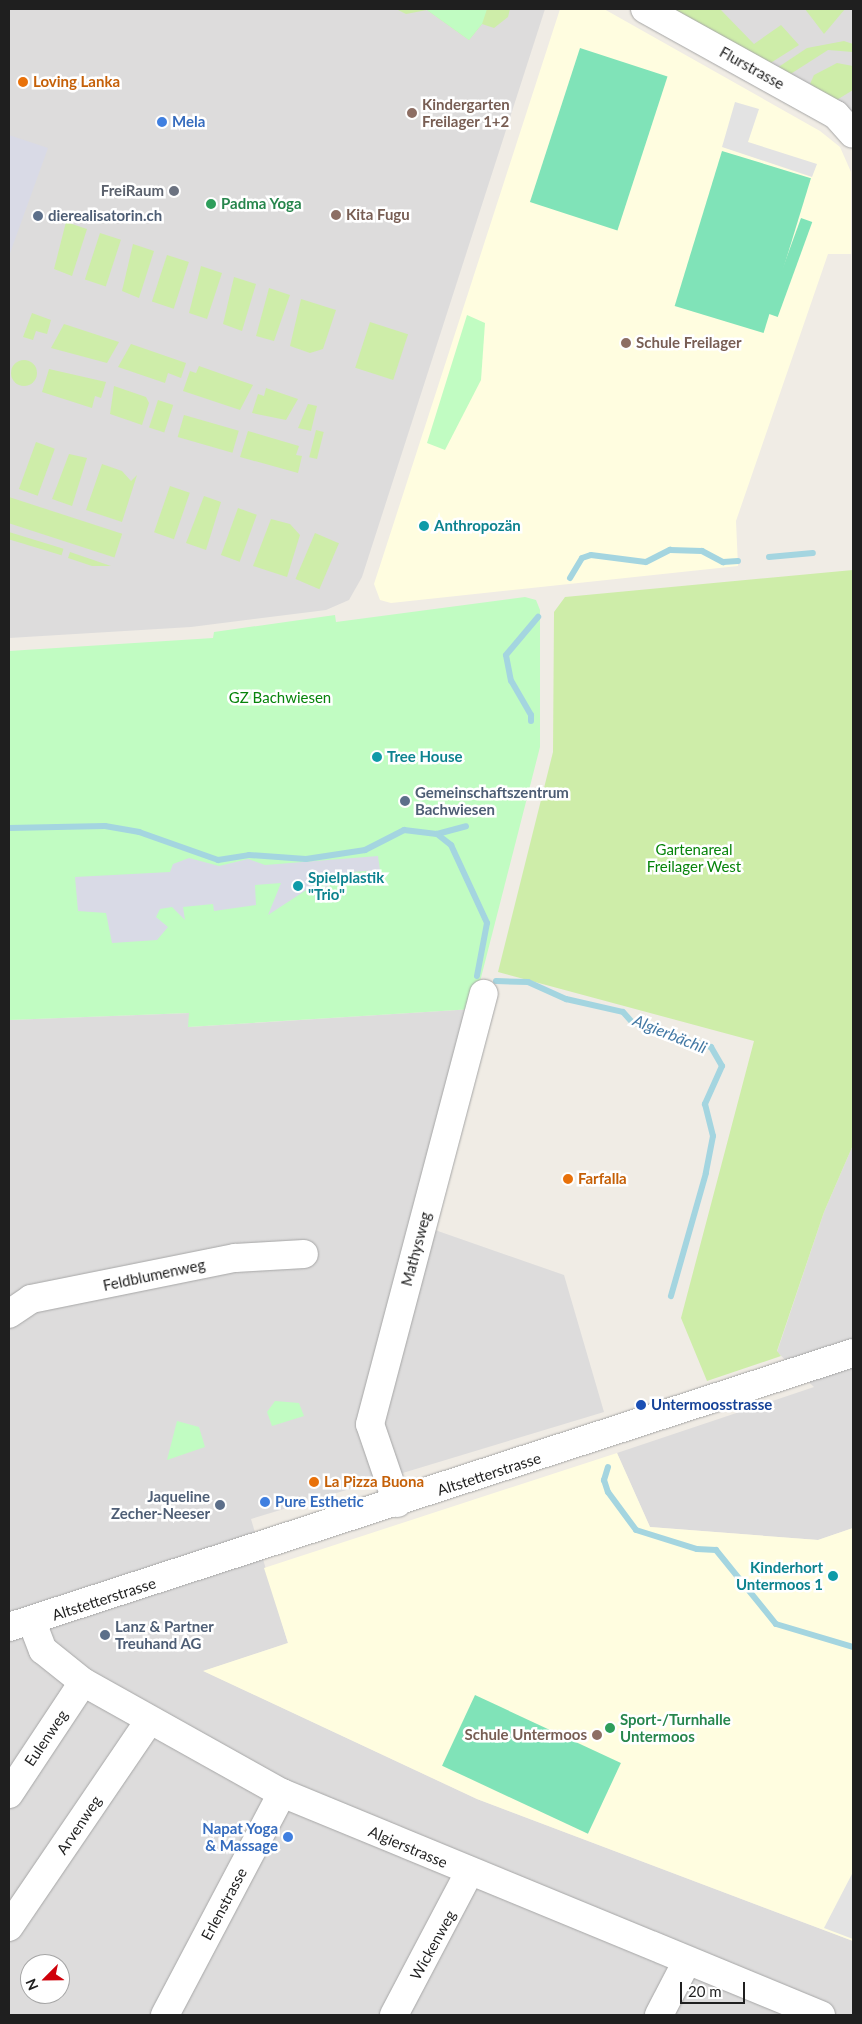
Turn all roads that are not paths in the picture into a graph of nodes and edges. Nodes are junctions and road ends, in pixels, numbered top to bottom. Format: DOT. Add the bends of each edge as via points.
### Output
graph roads {
  1 [pos="645,9"];
  2 [pos="853,134"];
  3 [pos="484,994"];
  4 [pos="304,1254"];
  5 [pos="9,1314"];
  6 [pos="853,1354"];
  7 [pos="397,1503"];
  8 [pos="21,1624"];
  9 [pos="83,1682"];
  10 [pos="149,1721"];
  11 [pos="282,1793"];
  12 [pos="9,1794"];
  13 [pos="469,1873"];
  14 [pos="9,1927"];
  15 [pos="686,1963"];
  16 [pos="165,2015"];
  17 [pos="394,2015"];
  18 [pos="659,2015"];
  19 [pos="821,2015"];
  1 -- 2 [label="street, Flurstrasse" via="836,115"];
  3 -- 7 [label="street, Mathysweg" via="370,1424"];
  4 -- 5 [label="street, Feldblumenweg" via="235,1258 32,1299"];
  6 -- 7 [label="street, Altstetterstrasse"];
  7 -- 8 [label="street, Altstetterstrasse"];
  8 -- 9 [label="street, Algierstrasse" via="43,1650"];
  9 -- 10 [label="street, Algierstrasse"];
  9 -- 12 [label="street, Eulenweg"];
  10 -- 11 [label="street, Algierstrasse"];
  10 -- 14 [label="street, Arvenweg"];
  11 -- 13 [label="street, Algierstrasse"];
  11 -- 16 [label="street, Erlenstrasse"];
  13 -- 15 [label="street, Algierstrasse"];
  13 -- 17 [label="street, Wickenweg"];
  15 -- 18 [label="street"];
  15 -- 19 [label="street, Algierstrasse"];
}
